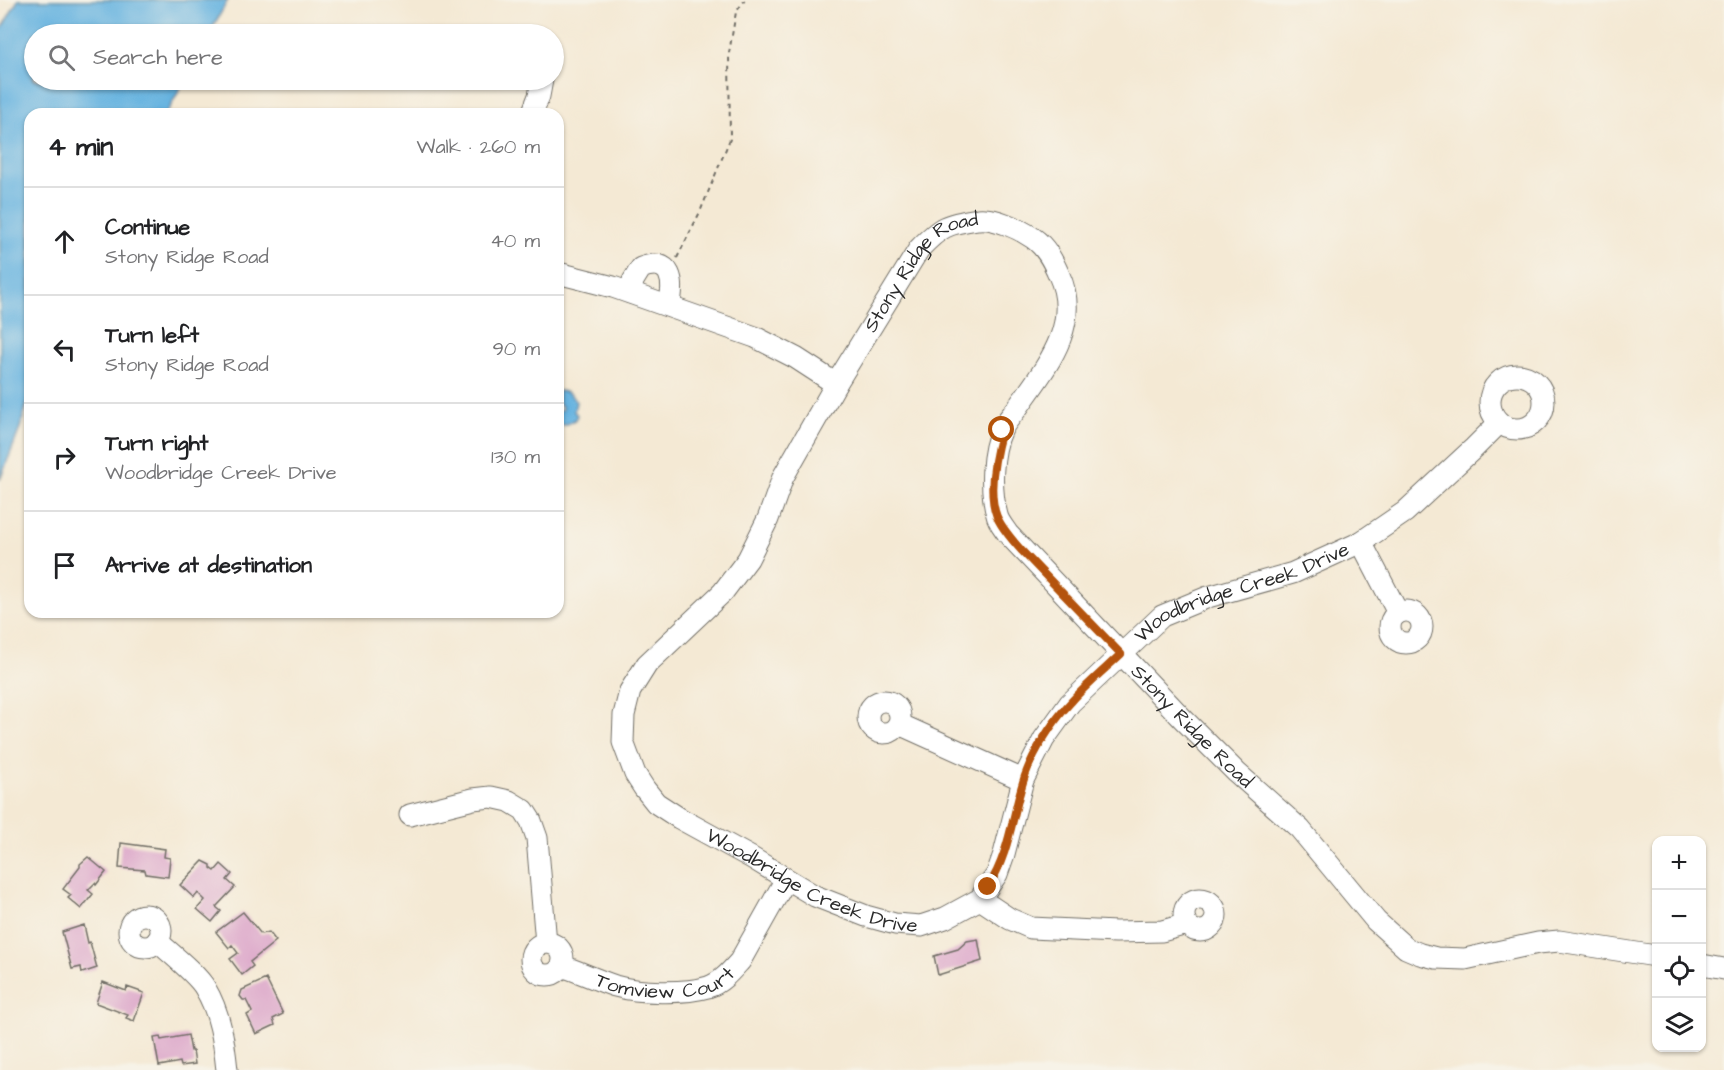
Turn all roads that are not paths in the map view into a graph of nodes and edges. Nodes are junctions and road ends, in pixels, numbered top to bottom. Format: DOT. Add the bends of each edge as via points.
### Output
graph roads {
  1 [pos="540,90"];
  2 [pos="534,108"];
  3 [pos="564,275"];
  4 [pos="631,293"];
  5 [pos="669,306"];
  6 [pos="836,384"];
  7 [pos="1499,423"];
  8 [pos="1361,542"];
  9 [pos="1398,613"];
  10 [pos="1121,654"];
  11 [pos="899,724"];
  12 [pos="1023,780"];
  13 [pos="411,815"];
  14 [pos="786,879"];
  15 [pos="980,900"];
  16 [pos="1186,924"];
  17 [pos="157,941"];
  18 [pos="1652,955"];
  19 [pos="1706,966"];
  20 [pos="1724,969"];
  21 [pos="227,1070"];
  1 -- 2 [label="street"];
  3 -- 4 [label="street"];
  4 -- 5 [label="street"];
  4 -- 5 [label="street" via="641,268 652,264 664,266 672,286"];
  5 -- 6 [label="street" via="755,337"];
  6 -- 10 [label="street, Stony Ridge Road" via="913,258 936,232 954,223 983,219 1016,228 1038,241 1063,283 1067,313 1053,355 1002,430 993,474 997,517 1022,551"];
  6 -- 14 [label="street, Woodbridge Creek Drive" via="783,477 748,559 723,592 647,664 630,691 624,715 623,742 635,774 656,802"];
  7 -- 8 [label="street, Woodbridge Creek Drive" via="1405,512"];
  8 -- 9 [label="street"];
  8 -- 10 [label="street, Woodbridge Creek Drive" via="1293,573 1208,597 1162,616"];
  10 -- 12 [label="street, Woodbridge Creek Drive" via="1070,703 1044,739"];
  10 -- 18 [label="street, Stony Ridge Road" via="1236,772 1300,829 1376,921 1406,948 1436,958 1465,959 1559,941"];
  11 -- 12 [label="street"];
  12 -- 15 [label="street, Woodbridge Creek Drive" via="997,874"];
  13 -- 14 [label="street, Tomview Court" via="491,797 524,810 537,838 546,943 533,952 532,963 543,975 558,972 562,966 616,986 661,992 709,987 740,961"];
  14 -- 15 [label="street, Woodbridge Creek Drive" via="814,896 895,924 921,926"];
  15 -- 16 [label="street" via="1031,928 1127,932 1162,931"];
  17 -- 21 [label="street" via="204,986 223,1035"];
  19 -- 20 [label="street"];
}
